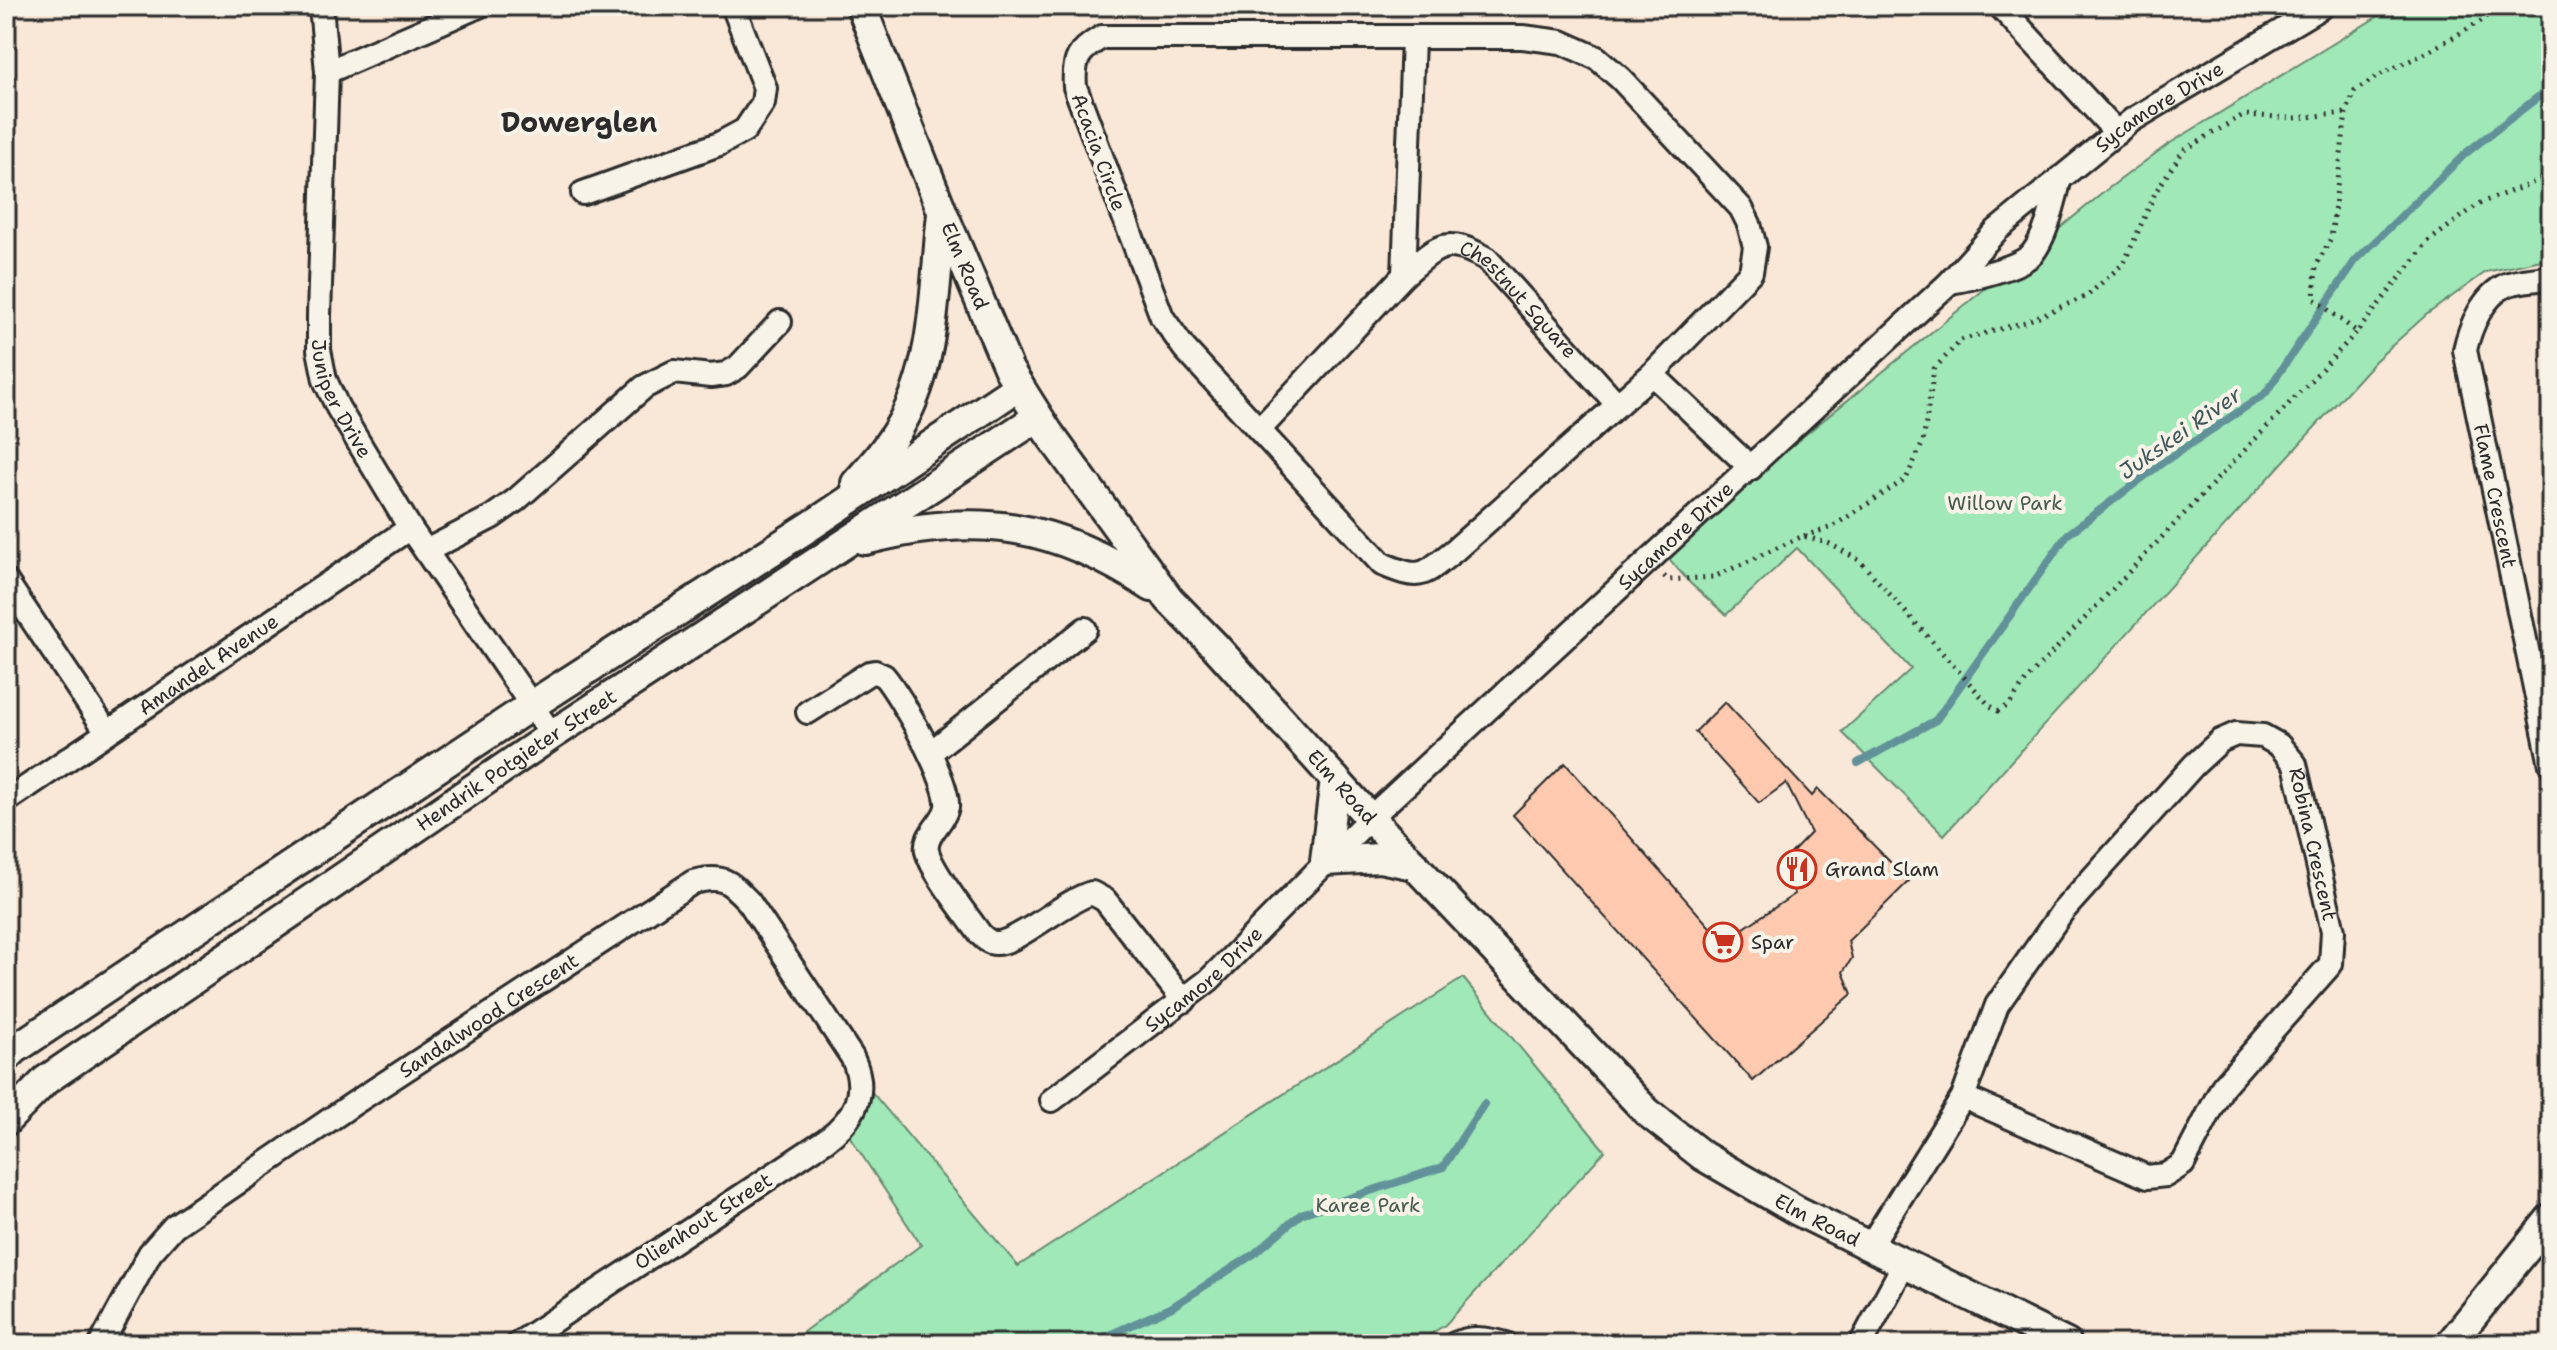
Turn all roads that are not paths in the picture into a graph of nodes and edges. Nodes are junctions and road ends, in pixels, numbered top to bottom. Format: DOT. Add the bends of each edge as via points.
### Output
graph roads {
  1 [pos="319,6"];
  2 [pos="479,6"];
  3 [pos="733,6"];
  4 [pos="861,6"];
  5 [pos="2000,6"];
  6 [pos="2323,6"];
  7 [pos="1413,39"];
  8 [pos="327,72"];
  9 [pos="2117,133"];
  10 [pos="2060,178"];
  11 [pos="583,193"];
  12 [pos="942,211"];
  13 [pos="1404,275"];
  14 [pos="2551,277"];
  15 [pos="1950,282"];
  16 [pos="780,322"];
  17 [pos="1652,374"];
  18 [pos="1019,386"];
  19 [pos="1617,404"];
  20 [pos="1038,417"];
  21 [pos="1260,429"];
  22 [pos="1751,468"];
  23 [pos="812,525"];
  24 [pos="410,528"];
  25 [pos="846,545"];
  26 [pos="426,551"];
  27 [pos="6,581"];
  28 [pos="1169,599"];
  29 [pos="1085,629"];
  30 [pos="532,705"];
  31 [pos="808,712"];
  32 [pos="107,732"];
  33 [pos="552,735"];
  34 [pos="930,753"];
  35 [pos="2551,765"];
  36 [pos="1335,779"];
  37 [pos="6,801"];
  38 [pos="1370,818"];
  39 [pos="1325,861"];
  40 [pos="1414,865"];
  41 [pos="1184,1001"];
  42 [pos="6,1058"];
  43 [pos="858,1077"];
  44 [pos="1963,1097"];
  45 [pos="1052,1100"];
  46 [pos="6,1121"];
  47 [pos="2551,1218"];
  48 [pos="1870,1246"];
  49 [pos="1904,1264"];
  50 [pos="101,1344"];
  51 [pos="518,1344"];
  52 [pos="1455,1344"];
  53 [pos="1506,1344"];
  54 [pos="1861,1344"];
  55 [pos="2067,1344"];
  56 [pos="2450,1344"];
  1 -- 8 [label="street, Juniper Drive"];
  2 -- 8 [label="street"];
  3 -- 11 [label="street" via="765,88 763,103 745,130"];
  4 -- 12 [label="street, Elm Road"];
  5 -- 9 [label="street"];
  6 -- 9 [label="street, Sycamore Drive"];
  7 -- 13 [label="street"];
  7 -- 17 [label="street, Acacia Circle" via="1523,37 1561,42 1597,58 1741,208 1755,247 1751,272"];
  7 -- 21 [label="street, Acacia Circle" via="1102,37 1081,49 1073,70 1075,87 1162,317"];
  8 -- 24 [label="street, Juniper Drive" via="319,350 338,408"];
  9 -- 10 [label="street, Sycamore Drive"];
  10 -- 15 [label="street, Sycamore Drive" via="1997,230"];
  10 -- 15 [label="street" via="2032,254 1977,278"];
  12 -- 18 [label="street, Elm Road"];
  12 -- 23 [label="street" via="931,332 917,390 881,455"];
  13 -- 19 [label="street, Chestnut Square" via="1448,245 1464,246 1487,259"];
  13 -- 21 [label="street, Chestnut Square"];
  14 -- 35 [label="street, Flame Crescent" via="2506,285 2489,299 2469,329 2465,350"];
  15 -- 22 [label="street, Sycamore Drive"];
  16 -- 26 [label="street" via="726,374 674,372 644,387 516,500"];
  17 -- 19 [label="street, Acacia Circle"];
  17 -- 22 [label="street"];
  18 -- 20 [label="street, Elm Road"];
  18 -- 23 [label="street, Hendrik Potgieter Street"];
  19 -- 21 [label="street, Acacia Circle" via="1455,550 1416,576 1382,564"];
  20 -- 25 [label="street, Hendrik Potgieter Street"];
  20 -- 28 [label="street, Elm Road"];
  22 -- 38 [label="street, Sycamore Drive"];
  23 -- 30 [label="street, Hendrik Potgieter Street"];
  24 -- 26 [label="street, Juniper Drive"];
  24 -- 32 [label="street, Amandel Avenue"];
  25 -- 28 [label="street" via="936,526 1015,528 1087,550"];
  25 -- 33 [label="street, Hendrik Potgieter Street"];
  26 -- 30 [label="street, Juniper Drive"];
  27 -- 32 [label="street"];
  28 -- 36 [label="street, Elm Road"];
  29 -- 34 [label="street"];
  30 -- 33 [label="street, Juniper Drive"];
  30 -- 42 [label="street, Hendrik Potgieter Street"];
  31 -- 34 [label="street" via="875,672 888,681"];
  32 -- 37 [label="street, Amandel Avenue"];
  33 -- 46 [label="street, Hendrik Potgieter Street" via="46,1080"];
  34 -- 41 [label="street" via="947,801 928,841 928,853 986,940 998,943 1014,937 1092,893 1105,900"];
  36 -- 38 [label="street, Elm Road"];
  36 -- 39 [label="street"];
  38 -- 39 [label="street, Sycamore Drive"];
  38 -- 40 [label="street, Elm Road"];
  39 -- 40 [label="street" via="1380,858"];
  39 -- 41 [label="street, Sycamore Drive"];
  40 -- 48 [label="street, Elm Road" via="1647,1112 1703,1156"];
  41 -- 45 [label="street, Sycamore Drive"];
  43 -- 50 [label="street, Sandalwood Crescent" via="833,1026 749,902 728,881 693,882 174,1226 150,1253"];
  43 -- 51 [label="street, Olienhout Street" via="856,1108 838,1131"];
  44 -- 44 [label="street, Robina Crescent" via="2147,1177 2166,1175 2183,1164 2223,1086 2331,964 2333,931 2295,764 2279,745 2263,736 2236,734 2194,765 2072,901 1997,1005"];
  44 -- 48 [label="street, Robina Crescent"];
  47 -- 56 [label="street"];
  48 -- 49 [label="street, Elm Road"];
  49 -- 54 [label="street"];
  49 -- 55 [label="street, Elm Road"];
  52 -- 53 [label="street" via="1480,1339"];
}
